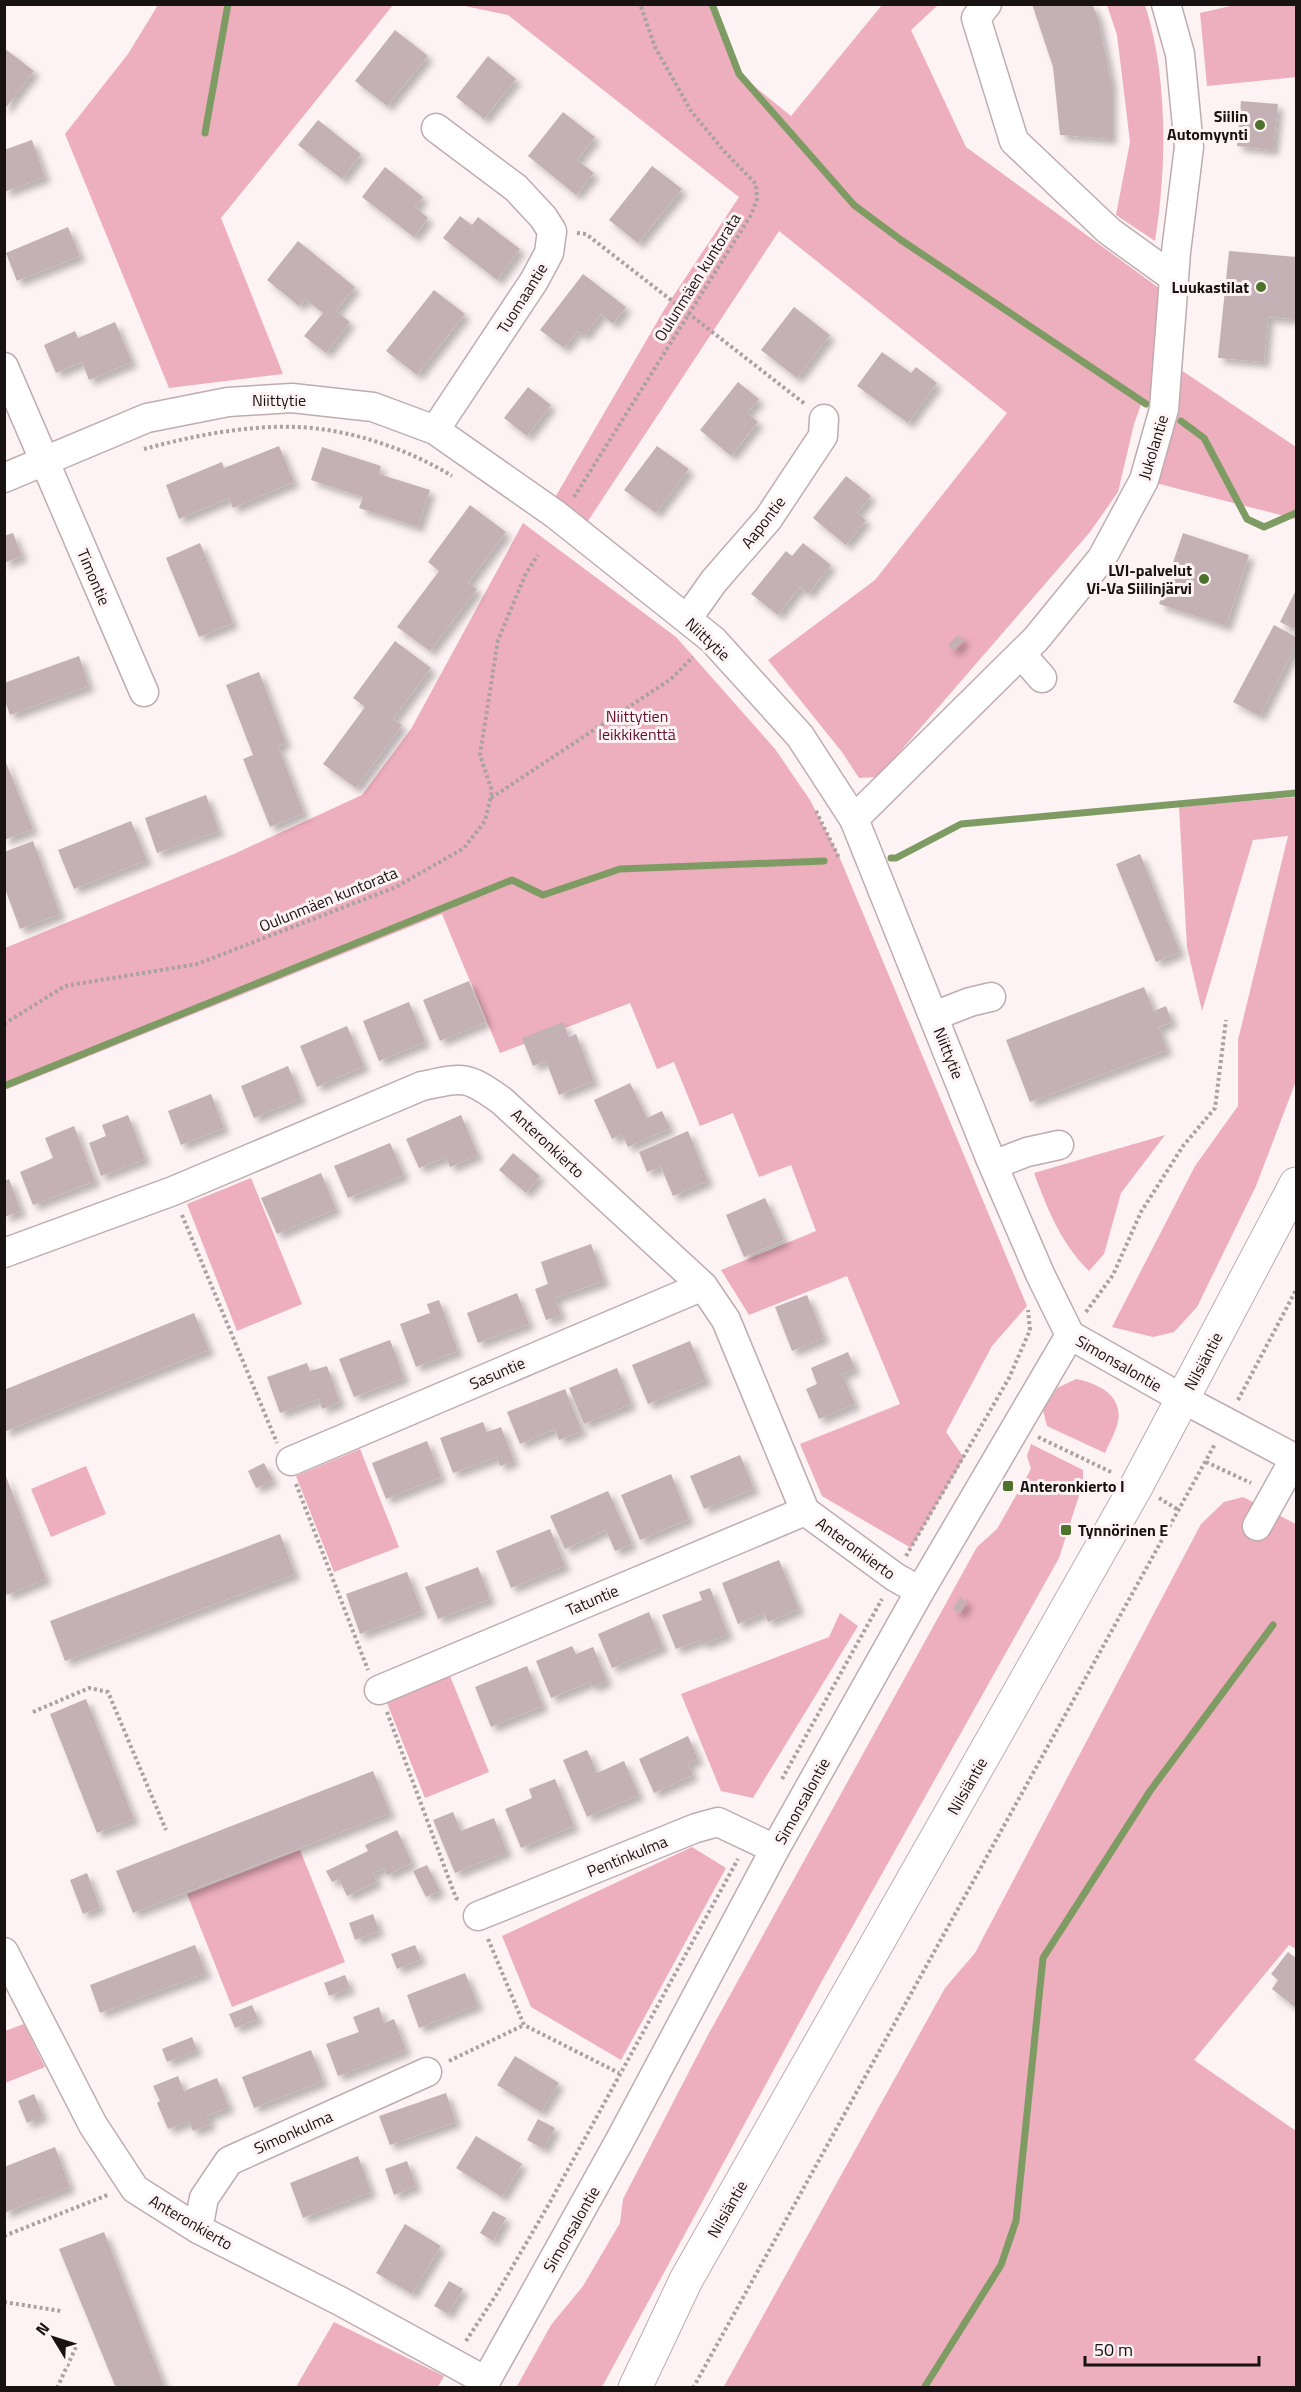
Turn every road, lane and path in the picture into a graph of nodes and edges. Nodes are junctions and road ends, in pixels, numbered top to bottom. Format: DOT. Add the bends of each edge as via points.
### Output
graph roads {
  1 [pos="640,4"];
  2 [pos="987,4"];
  3 [pos="1166,4"];
  4 [pos="436,128"];
  5 [pos="552,231"];
  6 [pos="1174,278"];
  7 [pos="688,313"];
  8 [pos="4,367"];
  9 [pos="824,419"];
  10 [pos="435,430"];
  11 [pos="136,453"];
  12 [pos="45,461"];
  13 [pos="4,478"];
  14 [pos="457,479"];
  15 [pos="571,501"];
  16 [pos="538,555"];
  17 [pos="687,619"];
  18 [pos="686,648"];
  19 [pos="1021,654"];
  20 [pos="694,657"];
  21 [pos="700,664"];
  22 [pos="1042,678"];
  23 [pos="144,692"];
  24 [pos="491,798"];
  25 [pos="814,808"];
  26 [pos="854,819"];
  27 [pos="843,867"];
  28 [pos="991,998"];
  29 [pos="934,1016"];
  30 [pos="1226,1020"];
  31 [pos="4,1024"];
  32 [pos="1059,1145"];
  33 [pos="993,1165"];
  34 [pos="1296,1184"];
  35 [pos="173,1191"];
  36 [pos="4,1253"];
  37 [pos="703,1286"];
  38 [pos="1296,1290"];
  39 [pos="1027,1306"];
  40 [pos="1070,1335"];
  41 [pos="1183,1399"];
  42 [pos="989,1413"];
  43 [pos="1227,1423"];
  44 [pos="1017,1426"];
  45 [pos="1296,1458"];
  46 [pos="291,1461"];
  47 [pos="1137,1485"];
  48 [pos="805,1511"];
  49 [pos="1180,1511"];
  50 [pos="1257,1526"];
  51 [pos="895,1577"];
  52 [pos="920,1592"];
  53 [pos="379,1690"];
  54 [pos="33,1712"];
  55 [pos="779,1785"];
  56 [pos="166,1830"];
  57 [pos="750,1837"];
  58 [pos="775,1849"];
  59 [pos="478,1916"];
  60 [pos="4,1952"];
  61 [pos="524,2025"];
  62 [pos="427,2072"];
  63 [pos="620,2073"];
  64 [pos="132,2185"];
  65 [pos="198,2229"];
  66 [pos="4,2236"];
  67 [pos="4,2302"];
  68 [pos="61,2310"];
  69 [pos="76,2347"];
  70 [pos="452,2362"];
  71 [pos="484,2384"];
  72 [pos="57,2388"];
  73 [pos="635,2388"];
  74 [pos="693,2388"];
  1 -- 7 [label="path, Oulunmäen kuntorata" via="655,47 692,111 756,184 757,199 751,215"];
  2 -- 6 [label="street" via="976,18 1014,141 1109,231"];
  3 -- 6 [label="street, Jukolantie" via="1180,54 1189,147"];
  4 -- 5 [label="street" via="516,188"];
  5 -- 7 [label="path" via="586,234"];
  5 -- 10 [label="street, Tuomaantie" via="549,253 534,281"];
  6 -- 19 [label="street, Jukolantie" via="1164,409 1144,480 1102,558"];
  7 -- 9 [label="path"];
  7 -- 15 [label="path, Oulunmäen kuntorata"];
  8 -- 12 [label="street, Timontie"];
  9 -- 17 [label="street, Aapontie" via="823,436 768,519"];
  10 -- 12 [label="street, Niittytie" via="373,407 292,398 228,402 147,418"];
  10 -- 17 [label="street, Niittytie" via="555,514"];
  11 -- 14 [label="path" via="230,431 297,427 356,436 429,462"];
  12 -- 13 [label="street, Niittytie"];
  12 -- 23 [label="street, Timontie"];
  16 -- 24 [label="path" via="526,573 498,640 480,755"];
  17 -- 26 [label="street, Niittytie" via="713,640 800,736"];
  18 -- 20 [label="path"];
  19 -- 22 [label="street"];
  19 -- 26 [label="street, Jukolantie"];
  20 -- 21 [label="path"];
  20 -- 24 [label="path" via="671,679"];
  24 -- 31 [label="path, Oulunmäen kuntorata" via="485,821 464,848 396,887 197,964 65,986"];
  25 -- 27 [label="path"];
  26 -- 29 [label="street, Niittytie"];
  28 -- 29 [label="street"];
  29 -- 33 [label="street, Niittytie"];
  30 -- 40 [label="path" via="1215,1108 1183,1146 1142,1212 1113,1275"];
  32 -- 33 [label="street"];
  33 -- 40 [label="street, Niittytie"];
  34 -- 41 [label="main road, Nilsiäntie"];
  35 -- 36 [label="street, Anteronkierto"];
  35 -- 37 [label="street, Anteronkierto" via="422,1086 456,1078 477,1083 502,1101"];
  35 -- 46 [label="path" via="275,1441"];
  37 -- 46 [label="street, Sasuntie"];
  37 -- 48 [label="street, Anteronkierto" via="726,1320"];
  38 -- 43 [label="path"];
  39 -- 42 [label="path" via="1030,1330"];
  40 -- 41 [label="street, Simonsalontie"];
  40 -- 44 [label="street, Simonsalontie"];
  41 -- 43 [label="street, Simonsalontie"];
  41 -- 47 [label="main road, Nilsiäntie"];
  42 -- 44 [label="path"];
  42 -- 51 [label="path"];
  43 -- 45 [label="street, Simonsalontie"];
  43 -- 49 [label="path"];
  44 -- 47 [label="path"];
  44 -- 52 [label="street, Simonsalontie"];
  45 -- 50 [label="street"];
  46 -- 53 [label="path" via="293,1478"];
  47 -- 49 [label="path"];
  47 -- 73 [label="main road, Nilsiäntie" via="686,2280"];
  48 -- 51 [label="street, Anteronkierto"];
  48 -- 53 [label="street, Tatuntie"];
  49 -- 74 [label="path"];
  51 -- 52 [label="street, Anteronkierto"];
  51 -- 55 [label="path"];
  52 -- 58 [label="street, Simonsalontie"];
  53 -- 59 [label="path" via="456,1898"];
  54 -- 56 [label="path" via="89,1688 108,1692"];
  57 -- 58 [label="street, Pentinkulma"];
  57 -- 59 [label="street, Pentinkulma" via="718,1822 696,1828"];
  57 -- 63 [label="path"];
  58 -- 71 [label="street, Simonsalontie"];
  59 -- 61 [label="path"];
  60 -- 64 [label="street, Anteronkierto" via="93,2125"];
  61 -- 62 [label="path"];
  61 -- 63 [label="path"];
  62 -- 65 [label="street, Simonkulma" via="229,2161 204,2199"];
  63 -- 70 [label="path" via="504,2282"];
  64 -- 65 [label="street, Anteronkierto"];
  64 -- 66 [label="path"];
  65 -- 70 [label="street, Anteronkierto"];
  67 -- 68 [label="path"];
  69 -- 72 [label="path"];
  70 -- 71 [label="street, Anteronkierto"];
}
